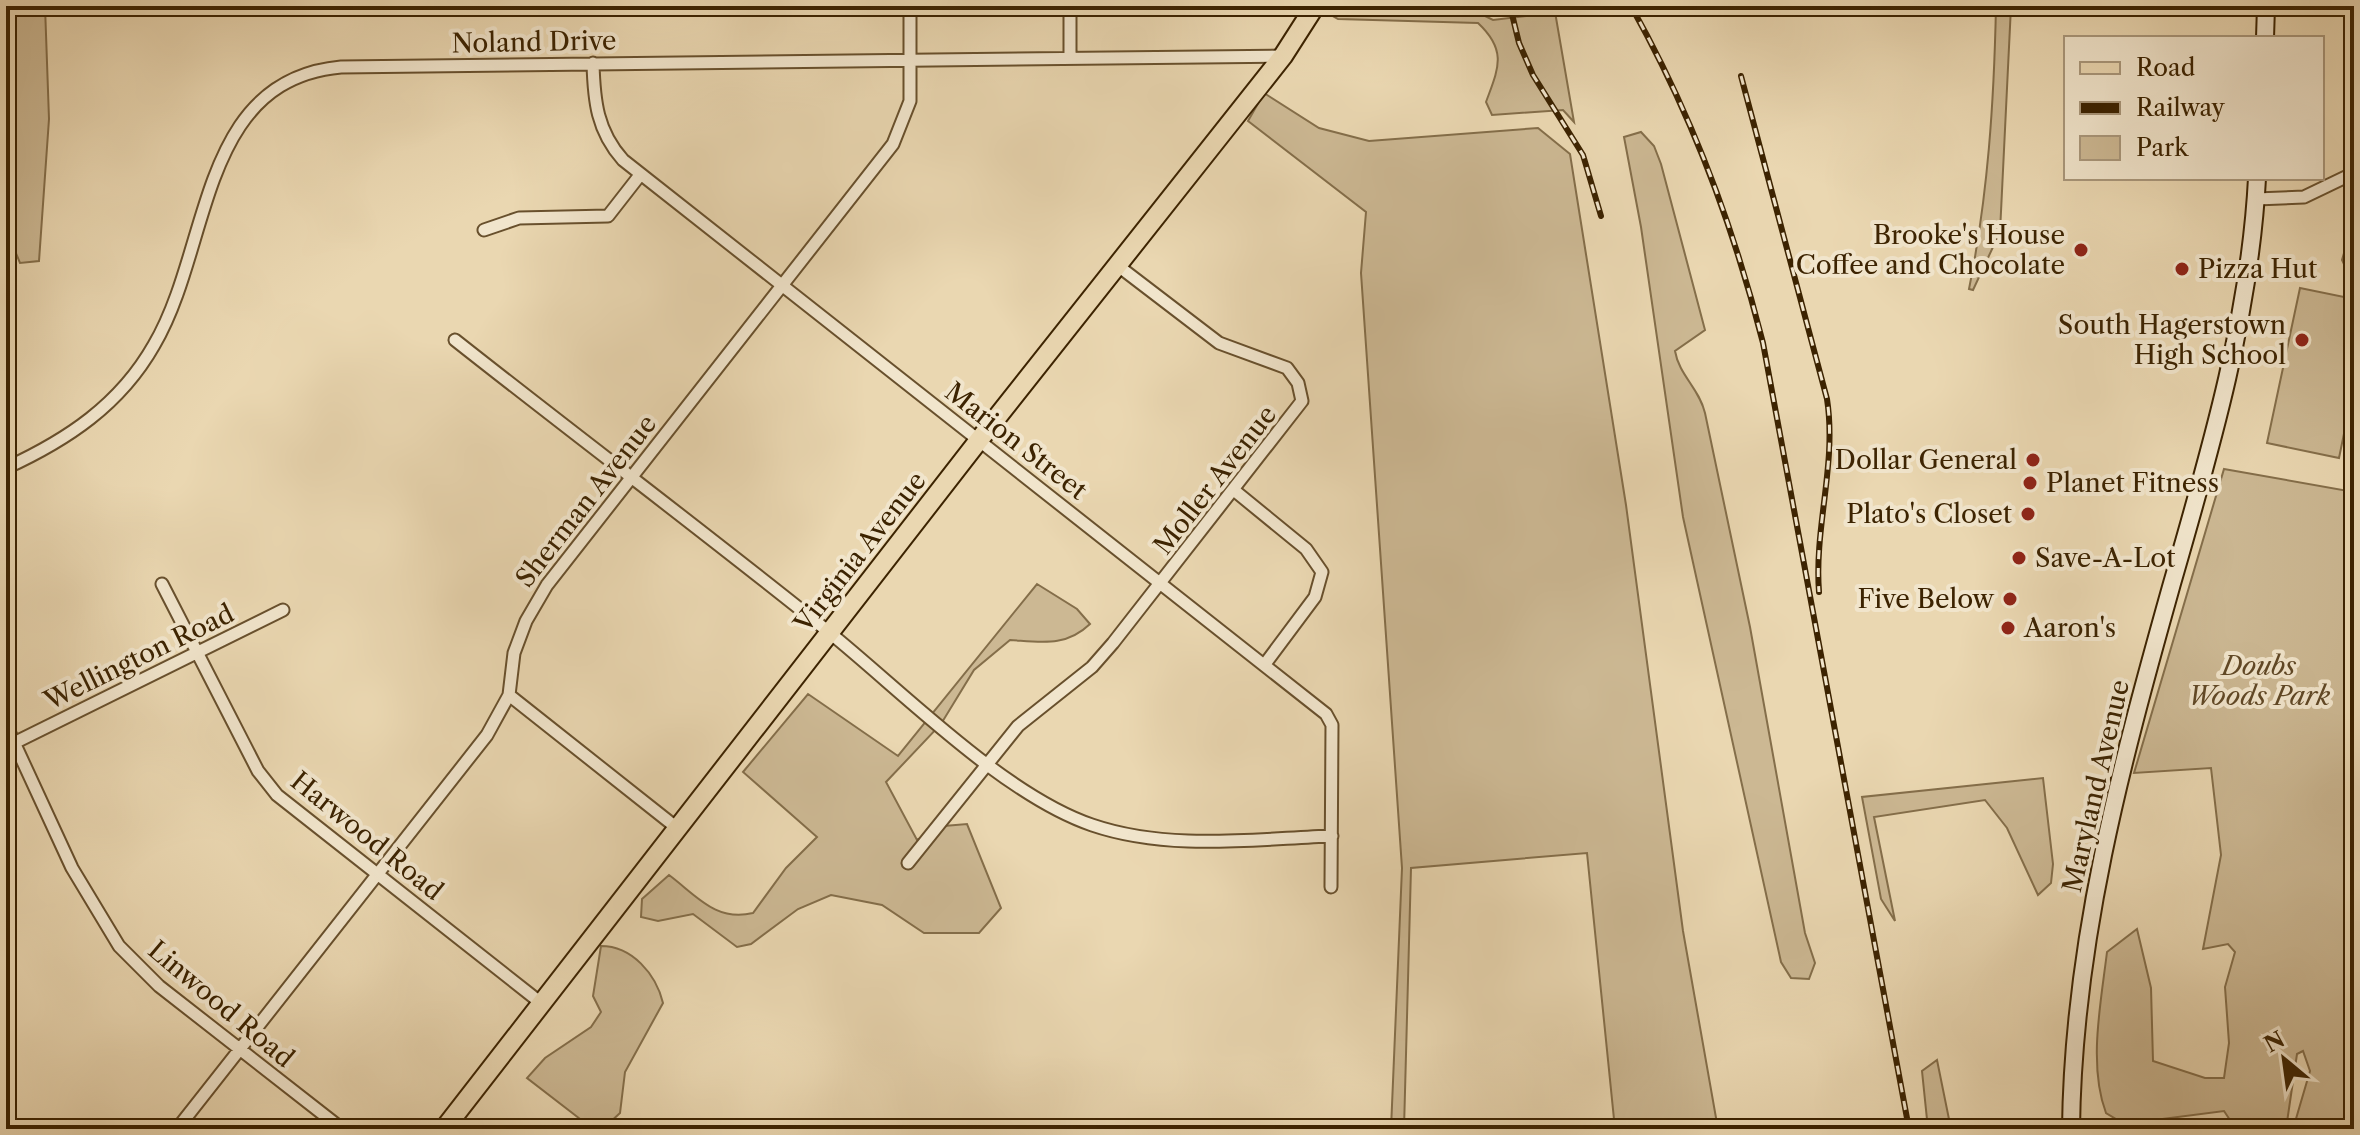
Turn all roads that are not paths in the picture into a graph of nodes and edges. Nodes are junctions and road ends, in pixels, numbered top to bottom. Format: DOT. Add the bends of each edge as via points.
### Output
graph roads {
  1 [pos="910,6"];
  2 [pos="1070,6"];
  3 [pos="1315,6"];
  4 [pos="2266,6"];
  5 [pos="2265,36"];
  6 [pos="1283,56"];
  7 [pos="1070,58"];
  8 [pos="910,60"];
  9 [pos="593,63"];
  10 [pos="2354,173"];
  11 [pos="640,175"];
  12 [pos="2257,180"];
  13 [pos="2256,199"];
  14 [pos="484,230"];
  15 [pos="1117,265"];
  16 [pos="782,287"];
  17 [pos="455,340"];
  18 [pos="979,440"];
  19 [pos="6,468"];
  20 [pos="630,479"];
  21 [pos="1235,491"];
  22 [pos="1162,583"];
  23 [pos="162,584"];
  24 [pos="283,610"];
  25 [pos="829,633"];
  26 [pos="197,653"];
  27 [pos="1265,664"];
  28 [pos="509,695"];
  29 [pos="6,725"];
  30 [pos="14,743"];
  31 [pos="988,763"];
  32 [pos="677,828"];
  33 [pos="1332,836"];
  34 [pos="908,863"];
  35 [pos="378,874"];
  36 [pos="1331,887"];
  37 [pos="541,1003"];
  38 [pos="238,1049"];
  39 [pos="177,1129"];
  40 [pos="342,1129"];
  41 [pos="444,1129"];
  42 [pos="2071,1129"];
  1 -- 8 [label="street, Sherman Avenue"];
  2 -- 7 [label="street"];
  3 -- 6 [label="main road, Virginia Avenue"];
  4 -- 5 [label="main road"];
  6 -- 7 [label="street, Noland Drive"];
  6 -- 15 [label="main road, Virginia Avenue"];
  7 -- 8 [label="street, Noland Drive"];
  8 -- 9 [label="street, Noland Drive"];
  8 -- 16 [label="street, Sherman Avenue" via="910,101 900,132"];
  9 -- 11 [label="street, Marion Street" via="602,132"];
  9 -- 19 [label="street, Noland Drive" via="341,67 280,83 252,106 231,135 180,289 153,347 131,378 87,422"];
  10 -- 13 [label="street" via="2304,197"];
  11 -- 14 [label="street" via="608,216 519,218"];
  11 -- 16 [label="street, Marion Street"];
  12 -- 13 [label="main road, Maryland Avenue"];
  13 -- 42 [label="main road, Maryland Avenue" via="2222,399 2104,846 2077,1021"];
  15 -- 18 [label="main road, Virginia Avenue"];
  15 -- 21 [label="street, Moller Avenue" via="1206,335 1287,368 1298,383 1302,401 1296,413"];
  16 -- 18 [label="street, Marion Street"];
  16 -- 20 [label="street, Sherman Avenue"];
  17 -- 20 [label="street"];
  18 -- 22 [label="street, Marion Street"];
  18 -- 25 [label="main road, Virginia Avenue"];
  20 -- 25 [label="street"];
  20 -- 28 [label="street, Sherman Avenue" via="534,604 514,653"];
  21 -- 22 [label="street, Moller Avenue"];
  21 -- 27 [label="street" via="1306,549 1322,572 1315,597"];
  22 -- 27 [label="street, Marion Street"];
  22 -- 31 [label="street, Moller Avenue" via="1092,667 1018,726"];
  23 -- 26 [label="street, Harwood Road"];
  24 -- 26 [label="street, Wellington Road"];
  25 -- 31 [label="street"];
  25 -- 32 [label="main road, Virginia Avenue"];
  26 -- 30 [label="street, Wellington Road"];
  26 -- 35 [label="street, Harwood Road" via="268,785"];
  27 -- 33 [label="street, Marion Street" via="1330,719"];
  28 -- 32 [label="street"];
  28 -- 35 [label="street, Sherman Avenue" via="487,735"];
  29 -- 30 [label="street, Linwood Road"];
  30 -- 38 [label="street, Linwood Road" via="106,928 159,986"];
  31 -- 33 [label="street" via="1058,810 1116,832 1172,841"];
  31 -- 34 [label="street, Moller Avenue"];
  32 -- 37 [label="main road, Virginia Avenue"];
  33 -- 36 [label="street, Marion Street"];
  35 -- 37 [label="street, Harwood Road"];
  35 -- 38 [label="street, Sherman Avenue"];
  37 -- 41 [label="main road, Virginia Avenue"];
  38 -- 39 [label="street, Sherman Avenue"];
  38 -- 40 [label="street, Linwood Road"];
}
